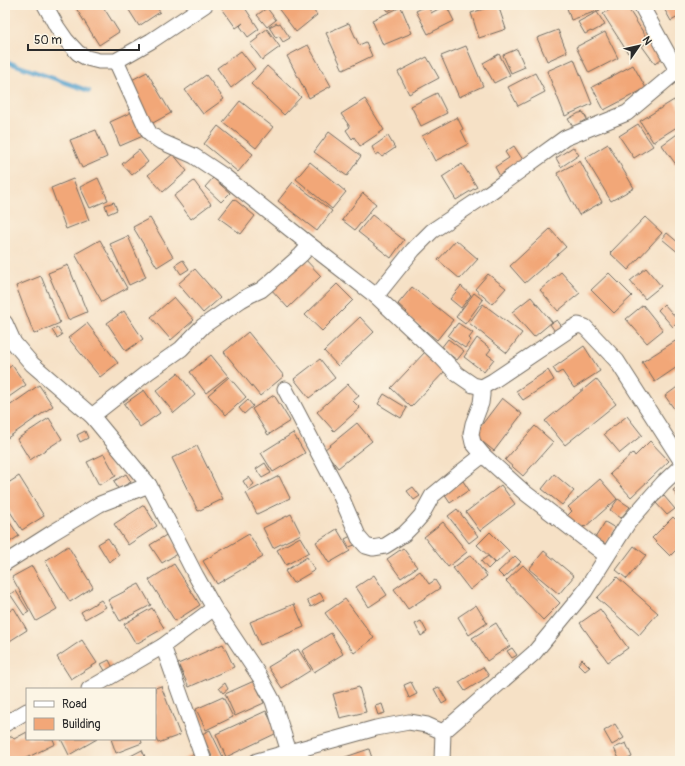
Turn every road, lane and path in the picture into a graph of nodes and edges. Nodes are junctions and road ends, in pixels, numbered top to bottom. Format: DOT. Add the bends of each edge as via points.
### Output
graph roads {
  1 [pos="45,5"];
  2 [pos="205,5"];
  3 [pos="641,5"];
  4 [pos="116,61"];
  5 [pos="678,73"];
  6 [pos="310,245"];
  7 [pos="376,296"];
  8 [pos="5,323"];
  9 [pos="9,346"];
  10 [pos="482,387"];
  11 [pos="285,389"];
  12 [pos="92,416"];
  13 [pos="483,455"];
  14 [pos="680,459"];
  15 [pos="680,467"];
  16 [pos="149,485"];
  17 [pos="607,556"];
  18 [pos="5,563"];
  19 [pos="214,608"];
  20 [pos="163,646"];
  21 [pos="91,688"];
  22 [pos="26,712"];
  23 [pos="5,724"];
  24 [pos="443,732"];
  25 [pos="289,752"];
  26 [pos="204,761"];
  27 [pos="257,761"];
  28 [pos="442,761"];
  1 -- 4 [label="street" via="57,27 78,53 99,61"];
  2 -- 4 [label="street"];
  3 -- 5 [label="street"];
  4 -- 6 [label="street" via="150,134 194,156 224,176"];
  5 -- 7 [label="street" via="627,113 565,138 432,231"];
  6 -- 7 [label="street"];
  6 -- 12 [label="street" via="267,285 202,326 181,349"];
  7 -- 10 [label="street" via="457,374 473,385"];
  8 -- 9 [label="street"];
  9 -- 12 [label="street"];
  10 -- 13 [label="street" via="481,403 470,434"];
  10 -- 14 [label="street" via="569,330 578,325 585,327 617,361"];
  11 -- 13 [label="street" via="339,492 359,538 366,546 385,546 404,534 413,526 432,496"];
  12 -- 16 [label="street"];
  13 -- 17 [label="street" via="524,492"];
  15 -- 17 [label="street" via="662,483 628,523"];
  16 -- 18 [label="street" via="100,504"];
  16 -- 19 [label="street"];
  17 -- 24 [label="street" via="585,591 534,653"];
  19 -- 20 [label="street"];
  19 -- 25 [label="street" via="273,701"];
  20 -- 21 [label="street"];
  20 -- 26 [label="street"];
  22 -- 23 [label="street"];
  24 -- 25 [label="street" via="427,725 409,722 376,728"];
  24 -- 28 [label="street"];
  25 -- 27 [label="street"];
}
